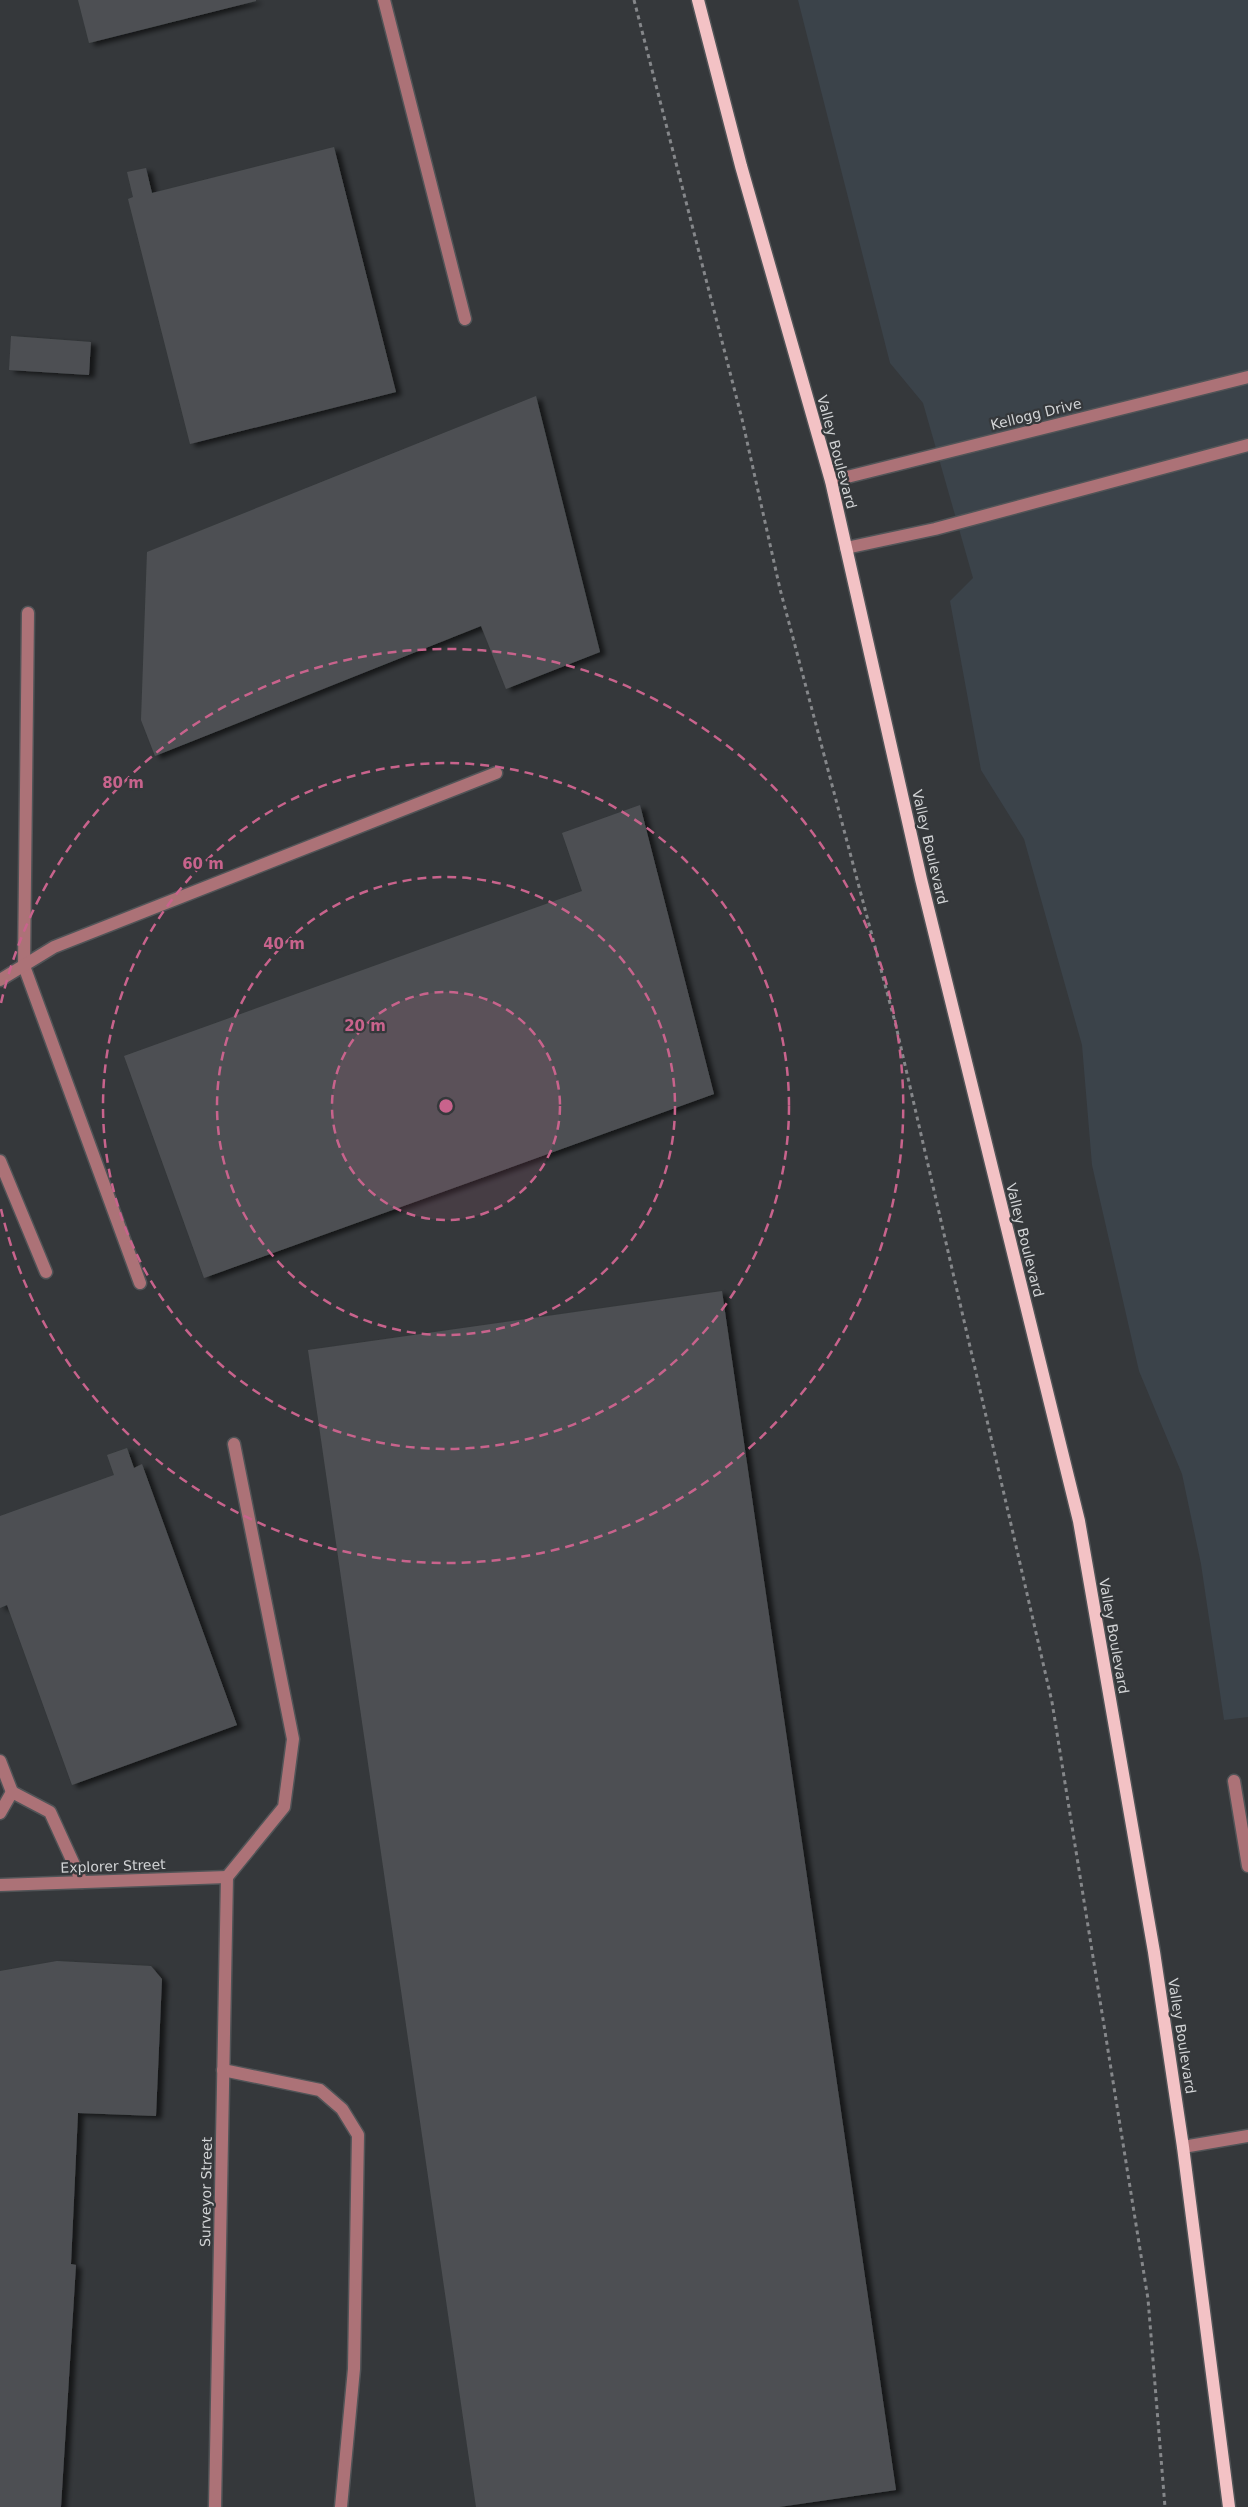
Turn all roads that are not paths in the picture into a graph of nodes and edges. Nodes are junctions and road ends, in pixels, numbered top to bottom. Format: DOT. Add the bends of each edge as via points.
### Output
graph roads {
  1 [pos="384,0"];
  2 [pos="698,0"];
  3 [pos="465,319"];
  4 [pos="1248,377"];
  5 [pos="1248,445"];
  6 [pos="831,481"];
  7 [pos="846,548"];
  8 [pos="28,613"];
  9 [pos="496,773"];
  10 [pos="24,966"];
  11 [pos="0,980"];
  12 [pos="0,1161"];
  13 [pos="46,1272"];
  14 [pos="140,1283"];
  15 [pos="234,1444"];
  16 [pos="0,1761"];
  17 [pos="1234,1781"];
  18 [pos="12,1792"];
  19 [pos="0,1813"];
  20 [pos="1248,1866"];
  21 [pos="227,1877"];
  22 [pos="82,1882"];
  23 [pos="0,1885"];
  24 [pos="223,2070"];
  25 [pos="1248,2136"];
  26 [pos="1183,2147"];
  27 [pos="215,2507"];
  28 [pos="341,2507"];
  29 [pos="1228,2507"];
  1 -- 3 [label="street"];
  2 -- 6 [label="main road, Valley Boulevard" via="741,166"];
  4 -- 6 [label="street, Kellogg Drive"];
  5 -- 7 [label="street" via="935,529"];
  6 -- 7 [label="main road, Valley Boulevard"];
  7 -- 26 [label="main road, Valley Boulevard" via="924,888 1078,1521 1152,1942"];
  8 -- 10 [label="street"];
  9 -- 10 [label="street" via="54,947"];
  10 -- 11 [label="street"];
  10 -- 14 [label="street"];
  12 -- 13 [label="street"];
  15 -- 21 [label="street" via="294,1739 284,1807"];
  16 -- 18 [label="street"];
  17 -- 20 [label="street"];
  18 -- 19 [label="street"];
  18 -- 22 [label="street" via="50,1812"];
  21 -- 22 [label="street, Explorer Street"];
  21 -- 24 [label="street, Surveyor Street"];
  22 -- 23 [label="street, Explorer Street"];
  24 -- 27 [label="street, Surveyor Street"];
  24 -- 28 [label="street" via="320,2090 342,2109 358,2135 354,2369"];
  25 -- 26 [label="street"];
  26 -- 29 [label="main road, Valley Boulevard"];
}
